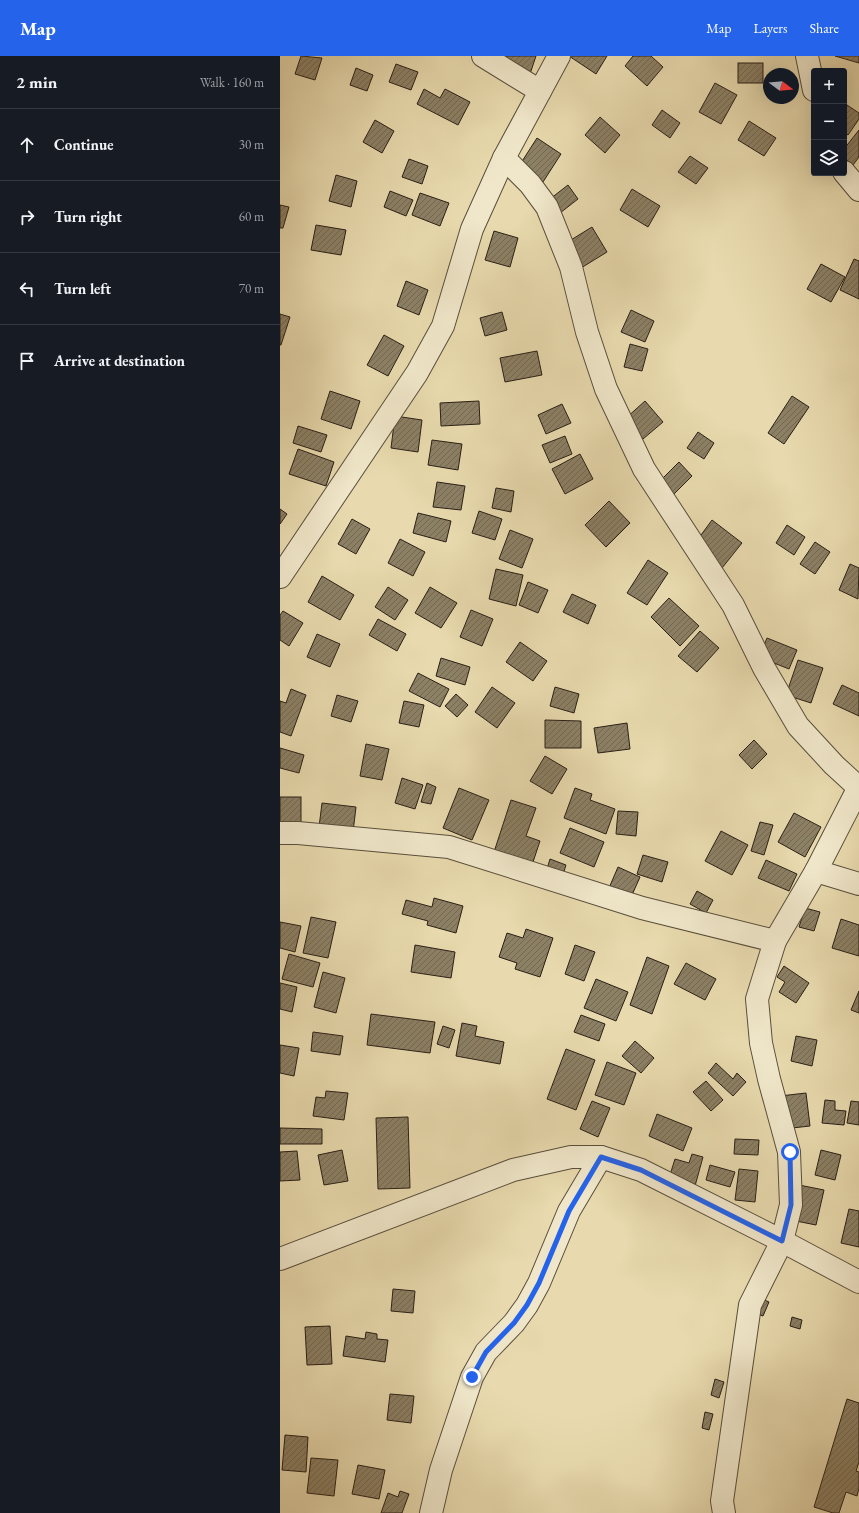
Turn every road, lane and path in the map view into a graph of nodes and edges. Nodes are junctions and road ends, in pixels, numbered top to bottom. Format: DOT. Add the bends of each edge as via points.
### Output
graph roads {
  1 [pos="483,56"];
  2 [pos="559,56"];
  3 [pos="807,56"];
  4 [pos="811,75"];
  5 [pos="540,91"];
  6 [pos="504,158"];
  7 [pos="847,176"];
  8 [pos="859,190"];
  9 [pos="280,577"];
  10 [pos="859,788"];
  11 [pos="280,833"];
  12 [pos="816,870"];
  13 [pos="859,884"];
  14 [pos="775,941"];
  15 [pos="601,1157"];
  16 [pos="782,1241"];
  17 [pos="280,1259"];
  18 [pos="859,1282"];
  19 [pos="719,1509"];
  20 [pos="431,1513"];
  1 -- 5 [label="street"];
  2 -- 5 [label="street"];
  3 -- 4 [label="street"];
  5 -- 6 [label="street"];
  6 -- 9 [label="street" via="472,229 439,333 413,380"];
  6 -- 10 [label="street" via="548,207 571,267 587,332 606,389 644,469 733,605 764,668 798,726"];
  7 -- 8 [label="street"];
  10 -- 12 [label="street"];
  11 -- 14 [label="street" via="449,847 642,908"];
  12 -- 13 [label="street"];
  12 -- 14 [label="street"];
  14 -- 16 [label="street" via="757,998 763,1050 790,1152 791,1205"];
  15 -- 16 [label="street" via="641,1170"];
  15 -- 17 [label="street" via="571,1157 513,1170"];
  15 -- 20 [label="street" via="569,1211 527,1305 514,1323 486,1352 472,1377 440,1470"];
  16 -- 18 [label="street"];
  16 -- 19 [label="street" via="750,1305"];
}
